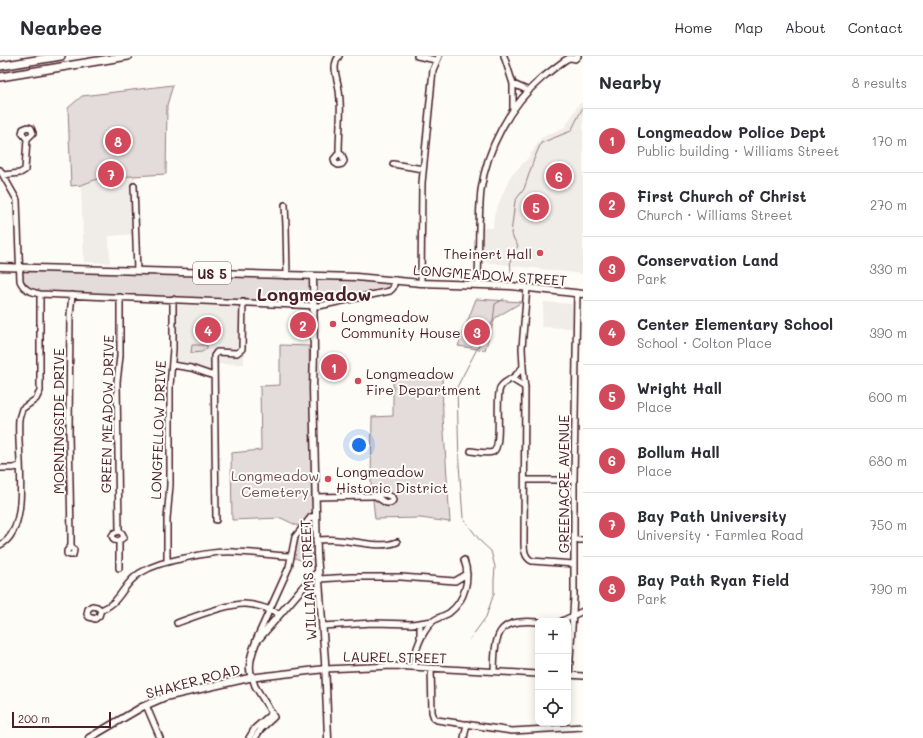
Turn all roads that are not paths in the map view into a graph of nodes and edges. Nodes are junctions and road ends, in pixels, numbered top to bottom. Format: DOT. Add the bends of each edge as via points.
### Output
graph roads {
  1 [pos="61,56"];
  2 [pos="128,56"];
  3 [pos="339,56"];
  4 [pos="417,56"];
  5 [pos="504,56"];
  6 [pos="578,56"];
  7 [pos="569,57"];
  8 [pos="437,58"];
  9 [pos="0,66"];
  10 [pos="0,77"];
  11 [pos="513,84"];
  12 [pos="529,91"];
  13 [pos="513,109"];
  14 [pos="27,139"];
  15 [pos="339,153"];
  16 [pos="393,164"];
  17 [pos="423,169"];
  18 [pos="1,172"];
  19 [pos="134,186"];
  20 [pos="285,205"];
  21 [pos="0,267"];
  22 [pos="20,268"];
  23 [pos="137,271"];
  24 [pos="287,276"];
  25 [pos="313,276"];
  26 [pos="395,280"];
  27 [pos="421,283"];
  28 [pos="478,284"];
  29 [pos="527,288"];
  30 [pos="580,293"];
  31 [pos="40,294"];
  32 [pos="72,295"];
  33 [pos="120,297"];
  34 [pos="173,299"];
  35 [pos="243,302"];
  36 [pos="313,305"];
  37 [pos="172,365"];
  38 [pos="523,367"];
  39 [pos="214,376"];
  40 [pos="512,378"];
  41 [pos="525,387"];
  42 [pos="471,452"];
  43 [pos="20,466"];
  44 [pos="0,468"];
  45 [pos="525,480"];
  46 [pos="574,480"];
  47 [pos="376,496"];
  48 [pos="315,497"];
  49 [pos="316,516"];
  50 [pos="216,520"];
  51 [pos="119,531"];
  52 [pos="316,540"];
  53 [pos="574,540"];
  54 [pos="583,540"];
  55 [pos="119,541"];
  56 [pos="397,542"];
  57 [pos="0,545"];
  58 [pos="71,546"];
  59 [pos="290,556"];
  60 [pos="464,560"];
  61 [pos="167,561"];
  62 [pos="574,564"];
  63 [pos="119,568"];
  64 [pos="318,572"];
  65 [pos="467,574"];
  66 [pos="319,579"];
  67 [pos="455,581"];
  68 [pos="463,595"];
  69 [pos="574,607"];
  70 [pos="270,609"];
  71 [pos="101,610"];
  72 [pos="583,610"];
  73 [pos="280,614"];
  74 [pos="574,615"];
  75 [pos="568,618"];
  76 [pos="433,621"];
  77 [pos="535,622"];
  78 [pos="177,623"];
  79 [pos="420,624"];
  80 [pos="322,626"];
  81 [pos="420,637"];
  82 [pos="256,642"];
  83 [pos="570,654"];
  84 [pos="413,667"];
  85 [pos="431,668"];
  86 [pos="325,669"];
  87 [pos="494,671"];
  88 [pos="535,674"];
  89 [pos="571,675"];
  90 [pos="583,676"];
  91 [pos="252,678"];
  92 [pos="146,705"];
  93 [pos="272,713"];
  94 [pos="467,724"];
  95 [pos="583,727"];
  96 [pos="89,738"];
  97 [pos="160,738"];
  98 [pos="249,738"];
  99 [pos="255,738"];
  100 [pos="328,738"];
  101 [pos="464,738"];
  1 -- 9 [label="highway"];
  2 -- 10 [label="highway"];
  3 -- 15 [label="street" via="335,67 341,102"];
  4 -- 8 [label="street"];
  5 -- 11 [label="street"];
  6 -- 7 [label="street"];
  7 -- 12 [label="street"];
  8 -- 17 [label="street" via="433,70"];
  11 -- 12 [label="street"];
  11 -- 13 [label="street"];
  12 -- 13 [label="street"];
  13 -- 28 [label="street" via="493,147 483,180"];
  14 -- 18 [label="street" via="26,169 20,173"];
  16 -- 17 [label="street"];
  17 -- 27 [label="street"];
  18 -- 22 [label="street" via="17,200"];
  19 -- 23 [label="street"];
  20 -- 24 [label="street"];
  21 -- 22 [label="main road, LONGMEADOW STREET / US 5"];
  22 -- 23 [label="main road, LONGMEADOW STREET / US 5"];
  22 -- 31 [label="street, LONGMEADOW STREET" via="20,281 24,288"];
  23 -- 24 [label="main road, LONGMEADOW STREET / US 5"];
  24 -- 25 [label="main road, LONGMEADOW STREET / US 5"];
  25 -- 26 [label="main road, LONGMEADOW STREET / US 5"];
  25 -- 36 [label="main road, WILLIAMS STREET"];
  26 -- 27 [label="main road, LONGMEADOW STREET / US 5"];
  26 -- 36 [label="street, LONGMEADOW STREET" via="390,291"];
  27 -- 28 [label="main road, LONGMEADOW STREET / US 5"];
  28 -- 29 [label="main road, LONGMEADOW STREET / US 5"];
  29 -- 30 [label="main road, LONGMEADOW STREET / US 5"];
  29 -- 38 [label="street"];
  30 -- 46 [label="street, GREENACRE AVENUE"];
  31 -- 32 [label="street, LONGMEADOW STREET"];
  31 -- 43 [label="street" via="40,391 36,399 22,409 19,419"];
  32 -- 33 [label="street, LONGMEADOW STREET"];
  32 -- 58 [label="street, MORNINGSIDE DRIVE" via="69,422"];
  33 -- 34 [label="street, LONGMEADOW STREET"];
  33 -- 51 [label="street, GREEN MEADOW DRIVE" via="120,356 117,382"];
  34 -- 35 [label="street, LONGMEADOW STREET"];
  34 -- 37 [label="street, LONGFELLOW DRIVE"];
  35 -- 36 [label="street, LONGMEADOW STREET"];
  35 -- 39 [label="street" via="241,351 216,353"];
  36 -- 48 [label="main road, WILLIAMS STREET"];
  37 -- 39 [label="street"];
  37 -- 61 [label="street, LONGFELLOW DRIVE"];
  38 -- 40 [label="street"];
  38 -- 41 [label="street"];
  39 -- 50 [label="street"];
  40 -- 41 [label="street"];
  40 -- 42 [label="street" via="504,383 499,391 496,450 487,453"];
  41 -- 45 [label="street"];
  43 -- 44 [label="street"];
  43 -- 57 [label="street" via="21,500 17,518 11,535"];
  45 -- 46 [label="street"];
  45 -- 62 [label="street" via="526,557 534,561"];
  46 -- 53 [label="street, GREENACRE AVENUE"];
  47 -- 48 [label="street"];
  48 -- 49 [label="main road, WILLIAMS STREET"];
  49 -- 52 [label="main road, WILLIAMS STREET"];
  49 -- 59 [label="street" via="297,533"];
  51 -- 55 [label="street, GREEN MEADOW DRIVE" via="124,537"];
  51 -- 55 [label="street, GREEN MEADOW DRIVE" via="112,536 114,540"];
  52 -- 56 [label="street" via="337,539 354,543 389,545"];
  52 -- 64 [label="main road, WILLIAMS STREET"];
  53 -- 54 [label="street"];
  53 -- 62 [label="street, GREENACRE AVENUE"];
  55 -- 63 [label="street, GREEN MEADOW DRIVE"];
  59 -- 61 [label="street" via="226,552"];
  59 -- 70 [label="street" via="288,569"];
  60 -- 65 [label="street"];
  61 -- 71 [label="street" via="134,577 115,602"];
  62 -- 69 [label="street, GREENACRE AVENUE"];
  64 -- 66 [label="main road, WILLIAMS STREET"];
  64 -- 73 [label="main road, SHAKER ROAD"];
  65 -- 67 [label="street"];
  65 -- 68 [label="street"];
  66 -- 67 [label="street" via="390,577"];
  66 -- 80 [label="main road, WILLIAMS STREET"];
  67 -- 68 [label="street" via="462,584"];
  68 -- 76 [label="street" via="453,610"];
  69 -- 72 [label="street"];
  69 -- 74 [label="street, GREENACRE AVENUE"];
  70 -- 73 [label="street"];
  70 -- 78 [label="street" via="238,604"];
  70 -- 82 [label="street"];
  72 -- 74 [label="street"];
  73 -- 82 [label="main road, SHAKER ROAD"];
  74 -- 75 [label="street"];
  74 -- 83 [label="street, GREENACRE AVENUE"];
  76 -- 79 [label="street"];
  76 -- 81 [label="street"];
  77 -- 87 [label="street" via="514,622 504,627 496,642"];
  79 -- 80 [label="street"];
  79 -- 81 [label="street"];
  80 -- 86 [label="main road, WILLIAMS STREET"];
  81 -- 84 [label="street"];
  82 -- 91 [label="main road, SHAKER ROAD" via="250,670"];
  84 -- 85 [label="street, LAUREL STREET"];
  84 -- 86 [label="street, LAUREL STREET" via="368,666"];
  85 -- 87 [label="street, LAUREL STREET"];
  85 -- 94 [label="street" via="432,712 435,719"];
  86 -- 91 [label="main road, LAUREL STREET"];
  86 -- 100 [label="main road, WILLIAMS STREET"];
  87 -- 88 [label="street, LAUREL STREET"];
  89 -- 90 [label="street"];
  91 -- 92 [label="main road, SHAKER ROAD" via="165,697"];
  91 -- 93 [label="street"];
  92 -- 96 [label="main road, SHAKER ROAD"];
  92 -- 97 [label="street"];
  93 -- 98 [label="street" via="255,728"];
  93 -- 99 [label="street" via="274,717"];
  94 -- 95 [label="street" via="512,731"];
  94 -- 101 [label="street"];
}
